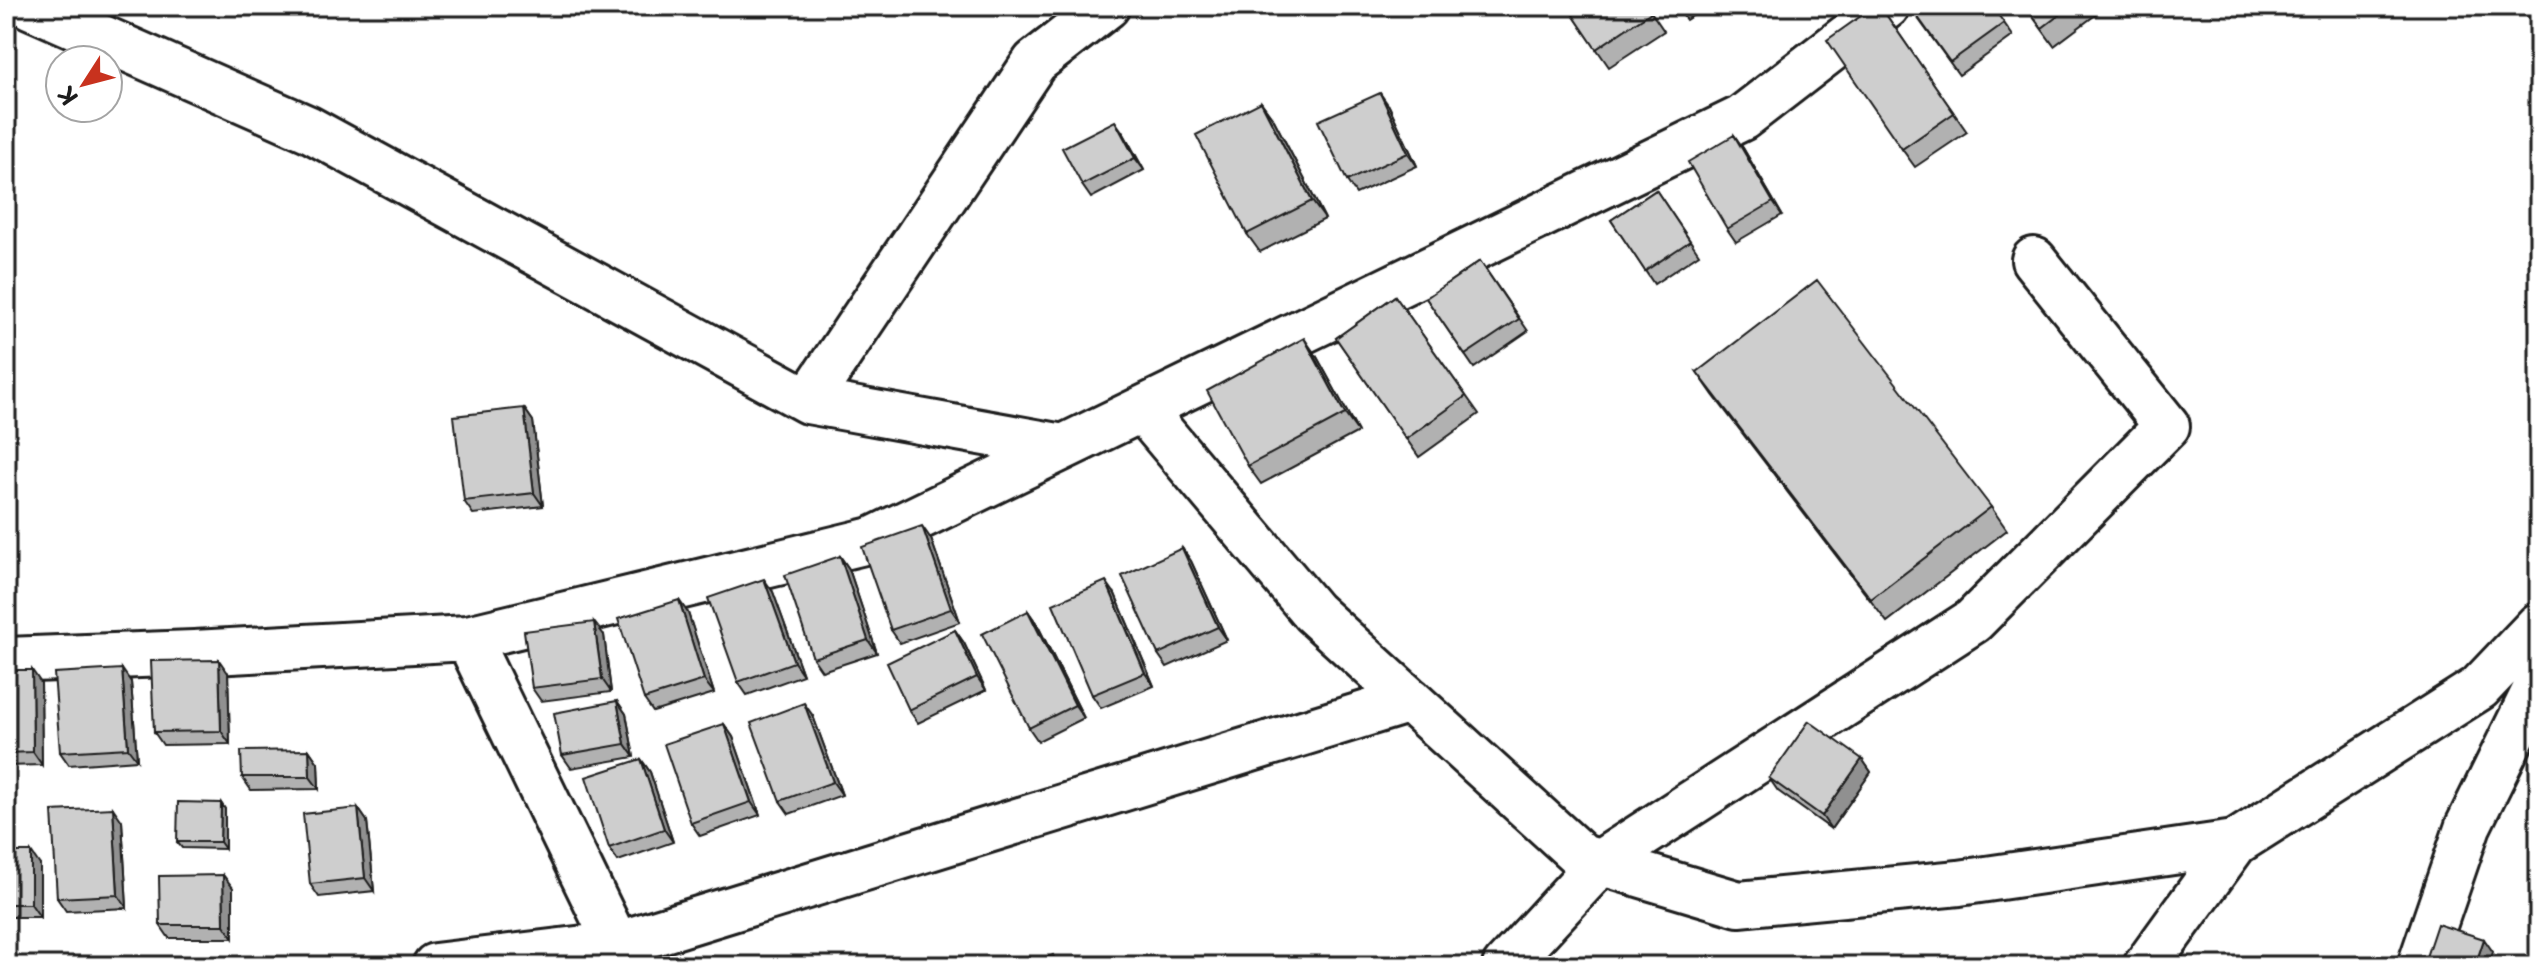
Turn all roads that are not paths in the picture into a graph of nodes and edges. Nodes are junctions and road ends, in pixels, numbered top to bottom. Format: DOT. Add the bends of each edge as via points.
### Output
graph roads {
  1 [pos="30,6"];
  2 [pos="1107,6"];
  3 [pos="1887,6"];
  4 [pos="2034,260"];
  5 [pos="808,401"];
  6 [pos="1142,409"];
  7 [pos="1063,447"];
  8 [pos="2539,625"];
  9 [pos="468,638"];
  10 [pos="6,660"];
  11 [pos="2539,682"];
  12 [pos="1410,700"];
  13 [pos="2235,843"];
  14 [pos="1601,862"];
  15 [pos="622,955"];
  16 [pos="435,966"];
  17 [pos="1505,966"];
  18 [pos="2146,966"];
  19 [pos="2420,966"];
  1 -- 5 [label="street" via="309,129"];
  2 -- 5 [label="street" via="1035,62"];
  3 -- 6 [label="street" via="1742,118"];
  4 -- 14 [label="street" via="2167,426 1973,621"];
  5 -- 7 [label="street"];
  6 -- 7 [label="street"];
  6 -- 12 [label="street" via="1313,612"];
  7 -- 9 [label="street" via="872,540"];
  8 -- 13 [label="street" via="2479,688"];
  9 -- 10 [label="street"];
  9 -- 15 [label="street"];
  11 -- 19 [label="street" via="2468,826"];
  12 -- 14 [label="street" via="1582,857"];
  12 -- 15 [label="street"];
  13 -- 14 [label="street" via="1959,883 1739,904"];
  13 -- 18 [label="street"];
  14 -- 17 [label="street"];
  15 -- 16 [label="street"];
}
